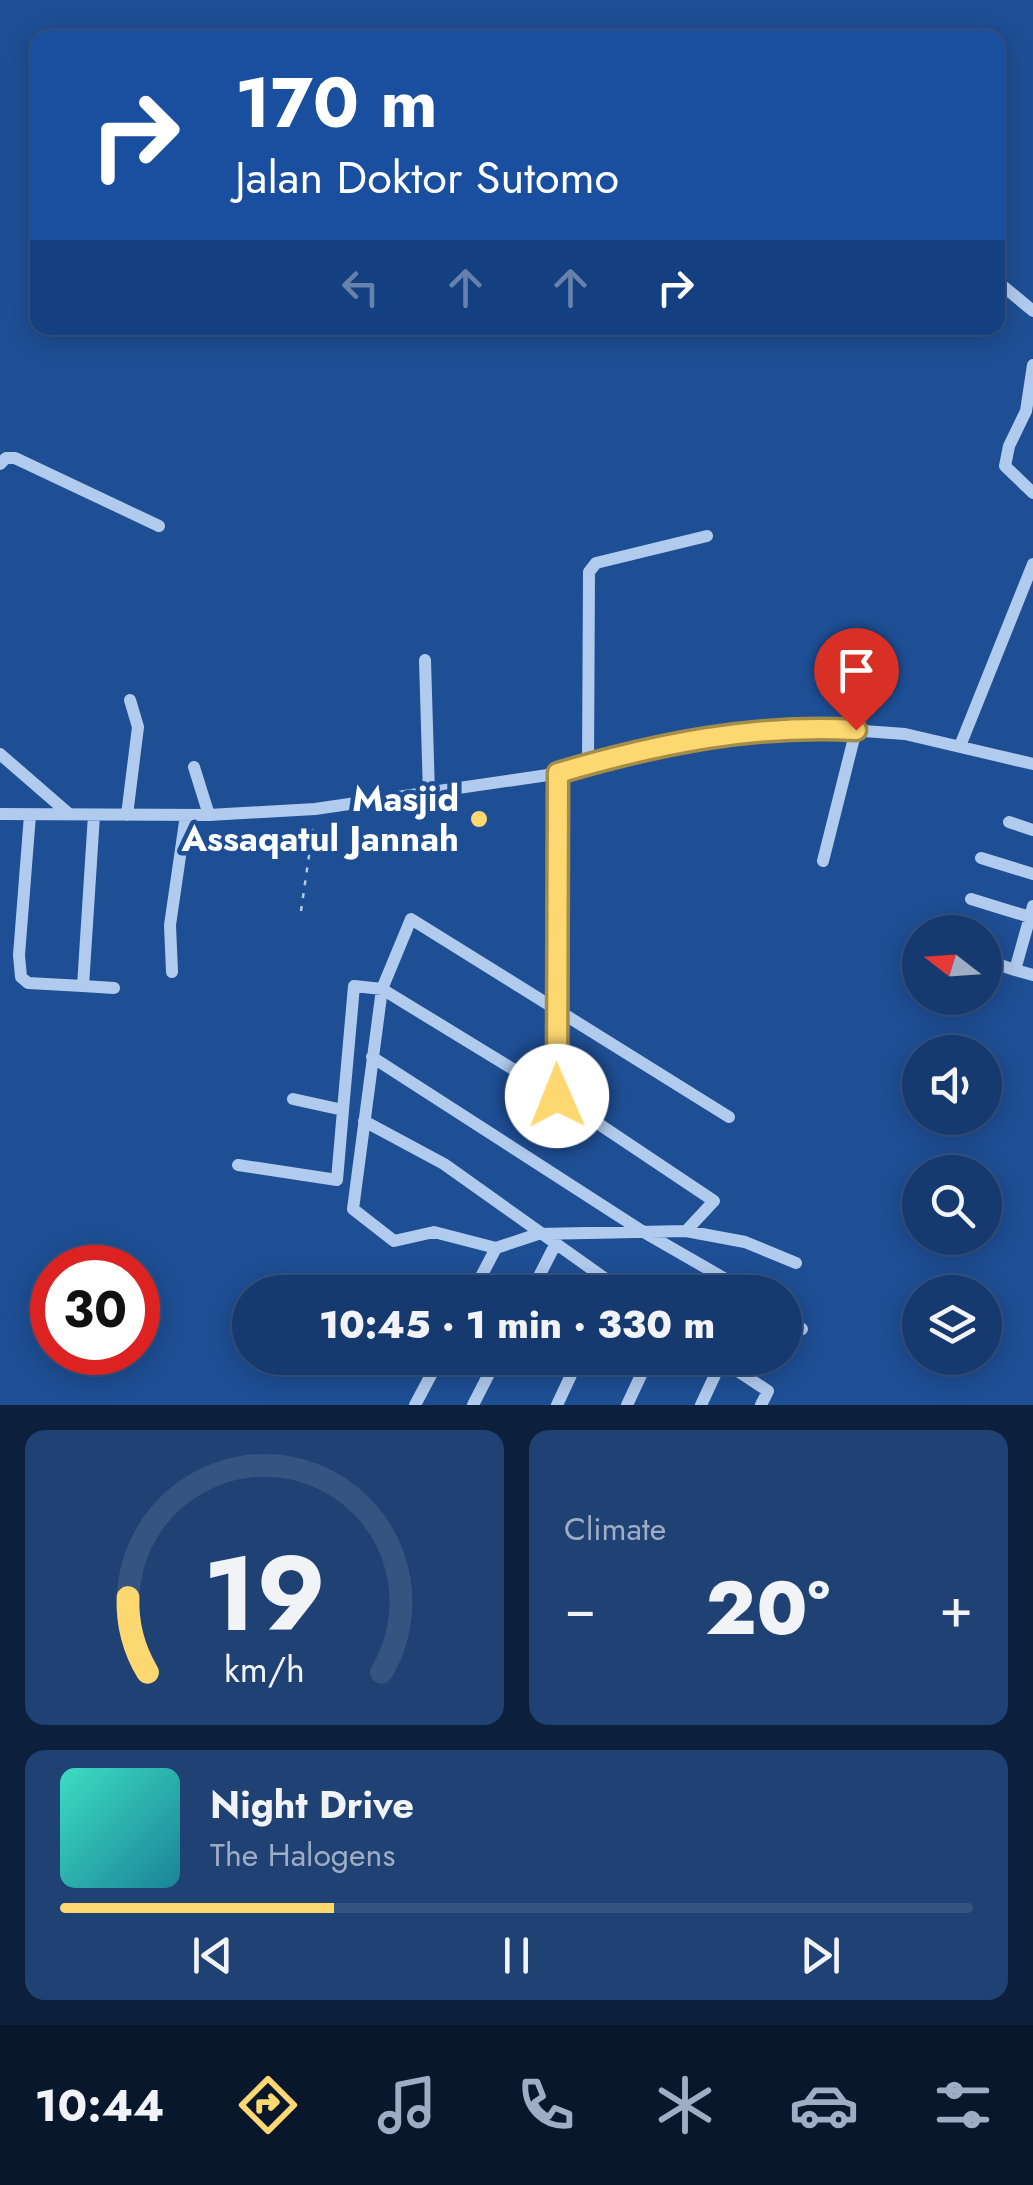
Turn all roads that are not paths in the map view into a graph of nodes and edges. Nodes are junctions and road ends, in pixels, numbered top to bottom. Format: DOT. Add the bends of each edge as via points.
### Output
graph roads {
  1 [pos="1005,288"];
  2 [pos="1033,310"];
  3 [pos="1033,365"];
  4 [pos="1032,389"];
  5 [pos="0,464"];
  6 [pos="1033,494"];
  7 [pos="159,526"];
  8 [pos="707,536"];
  9 [pos="1033,564"];
  10 [pos="425,660"];
  11 [pos="130,700"];
  12 [pos="856,730"];
  13 [pos="960,746"];
  14 [pos="0,754"];
  15 [pos="588,764"];
  16 [pos="1033,764"];
  17 [pos="194,767"];
  18 [pos="558,773"];
  19 [pos="429,794"];
  20 [pos="68,813"];
  21 [pos="0,814"];
  22 [pos="30,814"];
  23 [pos="94,815"];
  24 [pos="127,815"];
  25 [pos="186,815"];
  26 [pos="209,815"];
  27 [pos="1008,822"];
  28 [pos="1033,830"];
  29 [pos="982,858"];
  30 [pos="823,862"];
  31 [pos="1033,874"];
  32 [pos="971,899"];
  33 [pos="1032,914"];
  34 [pos="1002,966"];
  35 [pos="1015,970"];
  36 [pos="172,972"];
  37 [pos="1033,975"];
  38 [pos="83,986"];
  39 [pos="114,988"];
  40 [pos="382,988"];
  41 [pos="555,1008"];
  42 [pos="372,1056"];
  43 [pos="557,1096"];
  44 [pos="292,1100"];
  45 [pos="343,1110"];
  46 [pos="729,1117"];
  47 [pos="364,1121"];
  48 [pos="238,1165"];
  49 [pos="642,1231"];
  50 [pos="686,1231"];
  51 [pos="538,1234"];
  52 [pos="555,1246"];
  53 [pos="496,1248"];
  54 [pos="796,1264"];
  55 [pos="482,1275"];
  56 [pos="540,1275"];
  57 [pos="595,1275"];
  58 [pos="718,1275"];
  59 [pos="431,1375"];
  60 [pos="488,1375"];
  61 [pos="571,1375"];
  62 [pos="641,1375"];
  63 [pos="713,1375"];
  64 [pos="744,1375"];
  65 [pos="416,1405"];
  66 [pos="473,1405"];
  67 [pos="556,1405"];
  68 [pos="627,1405"];
  69 [pos="700,1405"];
  70 [pos="761,1405"];
  1 -- 2 [label="street"];
  3 -- 4 [label="street"];
  4 -- 6 [label="street" via="1004,466"];
  5 -- 7 [label="street" via="15,458"];
  8 -- 15 [label="street" via="596,563 589,572"];
  9 -- 13 [label="street"];
  10 -- 19 [label="street"];
  11 -- 24 [label="street" via="138,727"];
  12 -- 13 [label="street"];
  12 -- 15 [label="street" via="706,736"];
  12 -- 30 [label="street"];
  13 -- 16 [label="street"];
  14 -- 20 [label="street"];
  15 -- 18 [label="street"];
  17 -- 26 [label="street"];
  18 -- 19 [label="street"];
  18 -- 41 [label="street"];
  19 -- 26 [label="street"];
  20 -- 22 [label="street"];
  20 -- 23 [label="street"];
  21 -- 22 [label="street"];
  22 -- 38 [label="street" via="21,977"];
  23 -- 24 [label="street"];
  23 -- 38 [label="street"];
  24 -- 25 [label="street"];
  25 -- 26 [label="street"];
  25 -- 36 [label="street" via="170,926"];
  27 -- 28 [label="street"];
  29 -- 31 [label="street"];
  32 -- 33 [label="street"];
  33 -- 35 [label="street"];
  34 -- 35 [label="street"];
  35 -- 37 [label="street"];
  38 -- 39 [label="street"];
  40 -- 41 [label="street" via="411,919"];
  40 -- 42 [label="street"];
  40 -- 43 [label="street"];
  40 -- 45 [label="street" via="354,986"];
  41 -- 43 [label="street"];
  41 -- 46 [label="street"];
  42 -- 47 [label="street"];
  42 -- 49 [label="street"];
  43 -- 50 [label="street" via="714,1200"];
  44 -- 45 [label="street"];
  45 -- 48 [label="street" via="337,1180"];
  47 -- 51 [label="street" via="444,1164"];
  47 -- 53 [label="street" via="353,1208 394,1240 434,1232"];
  49 -- 50 [label="street"];
  49 -- 51 [label="street"];
  49 -- 58 [label="street"];
  50 -- 54 [label="street" via="745,1242"];
  51 -- 52 [label="street"];
  51 -- 53 [label="street"];
  52 -- 56 [label="street"];
  52 -- 57 [label="street"];
  53 -- 55 [label="street"];
  59 -- 65 [label="street"];
  60 -- 66 [label="street"];
  61 -- 67 [label="street"];
  62 -- 68 [label="street"];
  63 -- 69 [label="street"];
  64 -- 70 [label="street" via="768,1391"];
}
